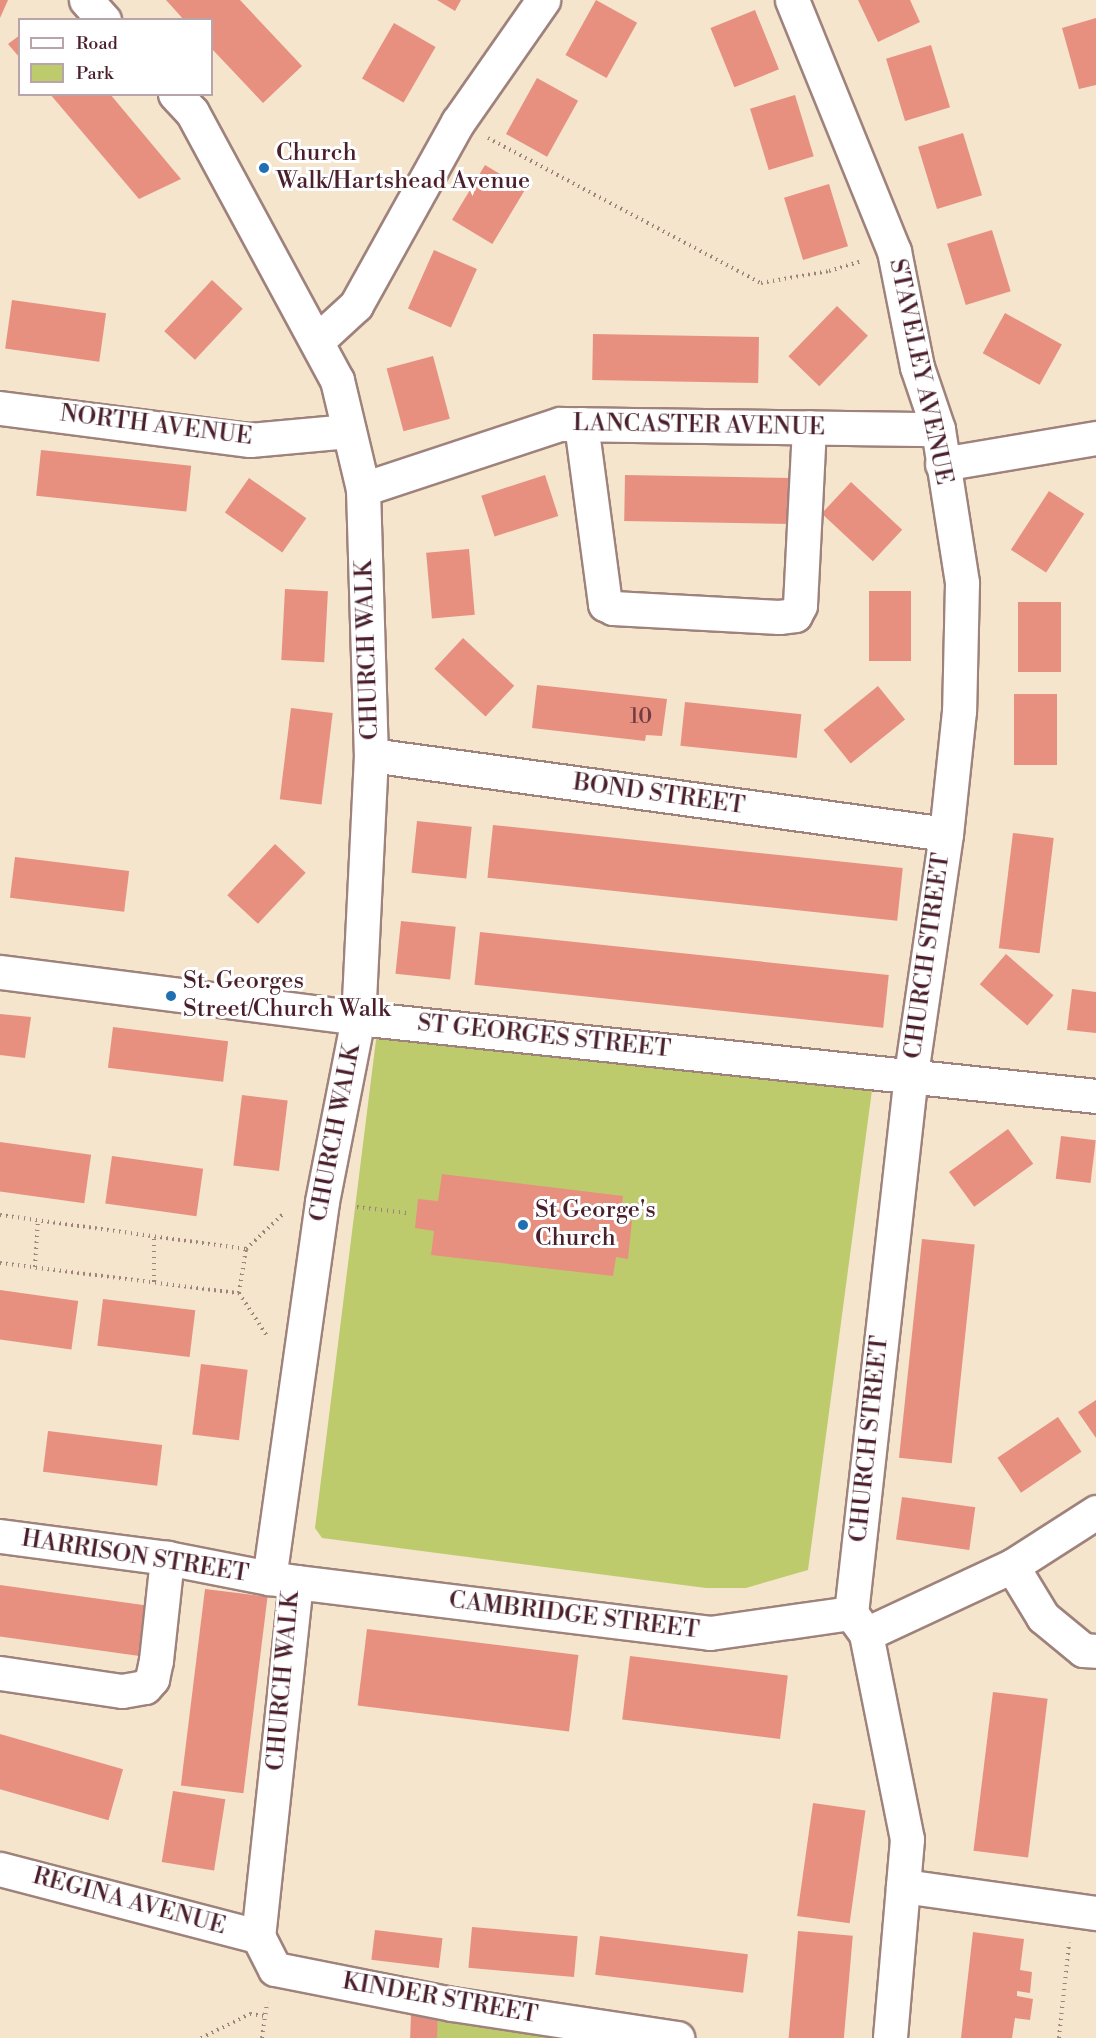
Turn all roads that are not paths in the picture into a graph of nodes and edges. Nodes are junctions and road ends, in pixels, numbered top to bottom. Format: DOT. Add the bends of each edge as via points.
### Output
graph roads {
  1 [pos="86,0"];
  2 [pos="543,0"];
  3 [pos="792,0"];
  4 [pos="102,18"];
  5 [pos="177,96"];
  6 [pos="318,340"];
  7 [pos="0,408"];
  8 [pos="581,424"];
  9 [pos="809,427"];
  10 [pos="938,429"];
  11 [pos="349,431"];
  12 [pos="1096,438"];
  13 [pos="942,464"];
  14 [pos="363,489"];
  15 [pos="371,755"];
  16 [pos="946,834"];
  17 [pos="0,972"];
  18 [pos="358,1018"];
  19 [pos="911,1074"];
  20 [pos="1096,1096"];
  21 [pos="1096,1512"];
  22 [pos="0,1536"];
  23 [pos="167,1558"];
  24 [pos="1012,1566"];
  25 [pos="283,1580"];
  26 [pos="858,1623"];
  27 [pos="1096,1651"];
  28 [pos="0,1673"];
  29 [pos="0,1869"];
  30 [pos="903,1886"];
  31 [pos="1084,1911"];
  32 [pos="258,1936"];
  33 [pos="677,2038"];
  34 [pos="890,2038"];
  1 -- 4 [label="street"];
  2 -- 6 [label="street" via="458,122 356,305"];
  3 -- 10 [label="street, STAVELEY AVENUE" via="894,251 917,368"];
  5 -- 6 [label="street, CHURCH WALK" via="192,112"];
  6 -- 11 [label="street, CHURCH WALK" via="337,380"];
  7 -- 11 [label="street, NORTH AVENUE" via="250,440"];
  8 -- 9 [label="street, LANCASTER AVENUE"];
  8 -- 9 [label="street" via="605,603 613,608 778,617 795,615 800,605"];
  8 -- 14 [label="street, LANCASTER AVENUE" via="560,424"];
  9 -- 10 [label="street, LANCASTER AVENUE"];
  10 -- 13 [label="street, STAVELEY AVENUE"];
  11 -- 14 [label="street, CHURCH WALK"];
  12 -- 13 [label="street"];
  13 -- 16 [label="street, STAVELEY AVENUE" via="962,583 959,711"];
  14 -- 15 [label="street, CHURCH WALK"];
  15 -- 16 [label="street, BOND STREET"];
  15 -- 18 [label="street, CHURCH WALK"];
  16 -- 19 [label="street, CHURCH STREET"];
  17 -- 18 [label="street, ST GEORGES STREET"];
  18 -- 19 [label="street, ST GEORGES STREET"];
  18 -- 25 [label="street, CHURCH WALK" via="322,1202 302,1346"];
  19 -- 20 [label="street, ST GEORGES STREET"];
  19 -- 26 [label="street, CHURCH STREET"];
  21 -- 24 [label="street, CAMBRIDGE STREET"];
  22 -- 23 [label="street, HARRISON STREET"];
  23 -- 25 [label="street, HARRISON STREET"];
  23 -- 28 [label="street" via="156,1660 152,1679 145,1687 122,1690"];
  24 -- 26 [label="street, CAMBRIDGE STREET"];
  24 -- 27 [label="street" via="1043,1617 1083,1650"];
  25 -- 26 [label="street, CAMBRIDGE STREET" via="710,1633"];
  25 -- 32 [label="street, CHURCH WALK"];
  26 -- 30 [label="street, CHURCH STREET" via="907,1839"];
  29 -- 32 [label="street, REGINA AVENUE"];
  30 -- 31 [label="street"];
  30 -- 34 [label="street, CHURCH STREET"];
  32 -- 33 [label="street, KINDER STREET" via="275,1969 452,2004"];
}
